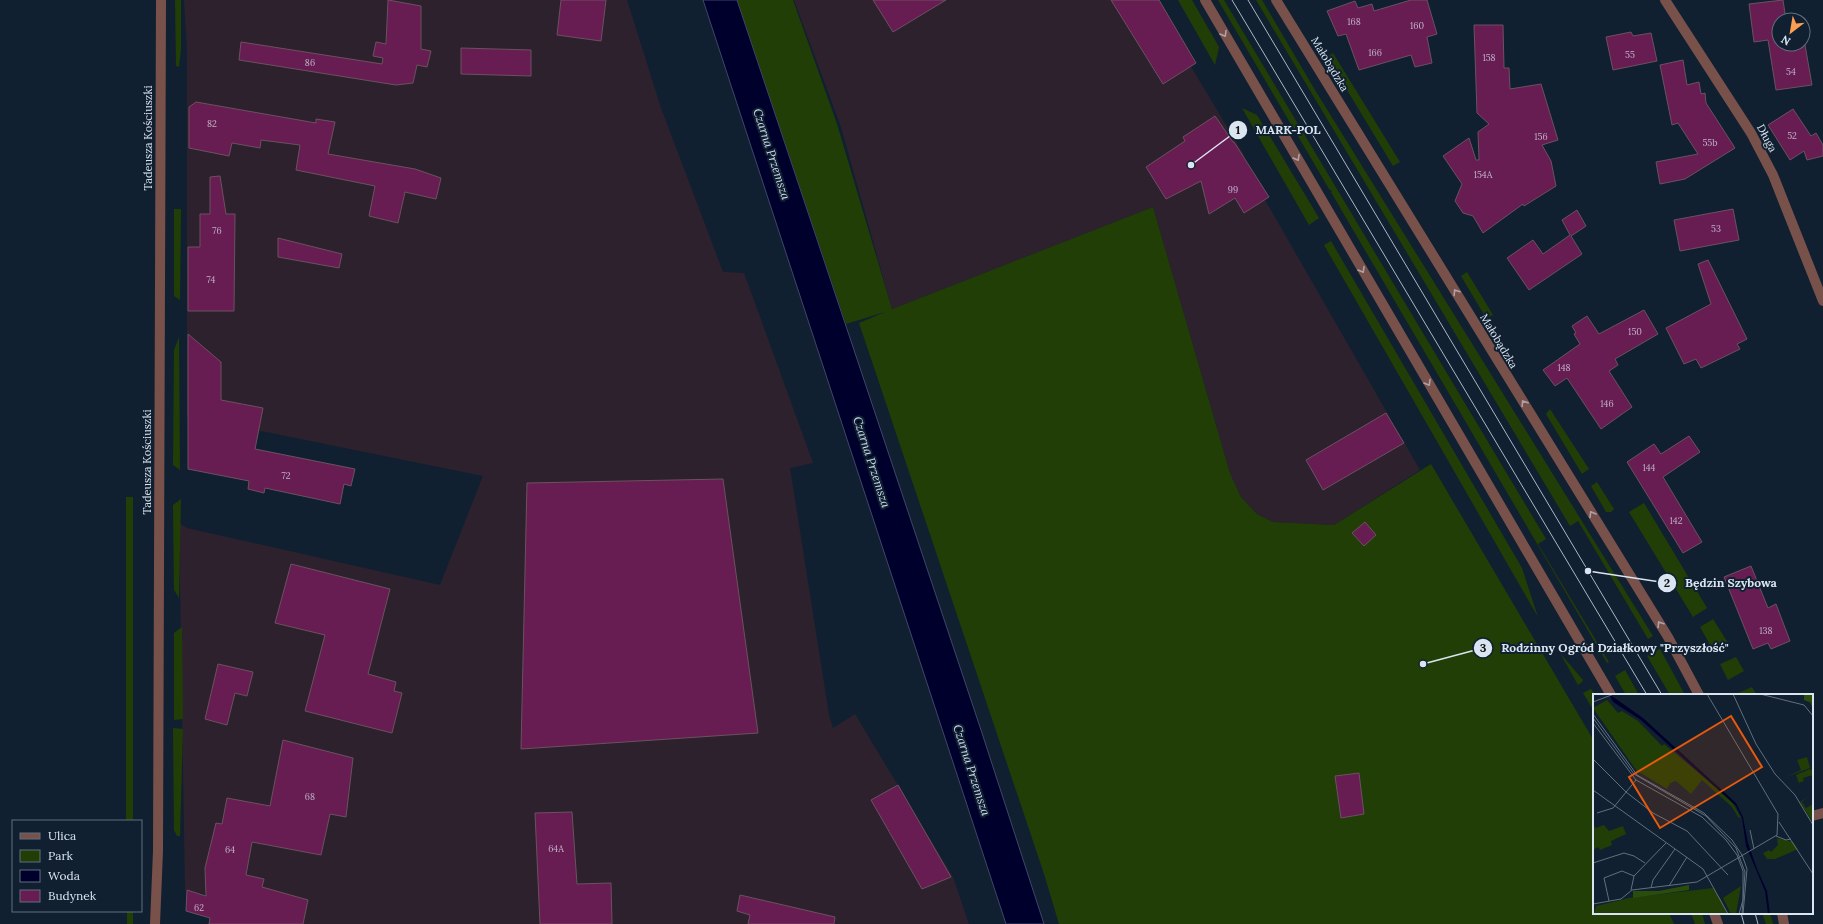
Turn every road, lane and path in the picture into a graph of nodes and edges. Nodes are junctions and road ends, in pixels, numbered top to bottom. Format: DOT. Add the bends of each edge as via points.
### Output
graph roads {
  1 [pos="161,0"];
  2 [pos="1205,0"];
  3 [pos="1276,0"];
  4 [pos="1665,0"];
  5 [pos="1823,301"];
  6 [pos="1610,694"];
  7 [pos="1698,694"];
  8 [pos="1823,813"];
  9 [pos="1813,816"];
  10 [pos="1714,914"];
  11 [pos="1782,914"];
  12 [pos="155,924"];
  13 [pos="1718,924"];
  14 [pos="1784,924"];
  1 -- 12 [label="street, Tadeusza Kościuszki" via="158,851"];
  2 -- 6 [label="street, one-way"];
  7 -- 3 [label="street, Małobądzka, one-way" via="1668,637"];
  4 -- 5 [label="street, Długa" via="1751,132 1773,175"];
  8 -- 9 [label="street"];
  10 -- 13 [label="street"];
  11 -- 14 [label="street"];
}
